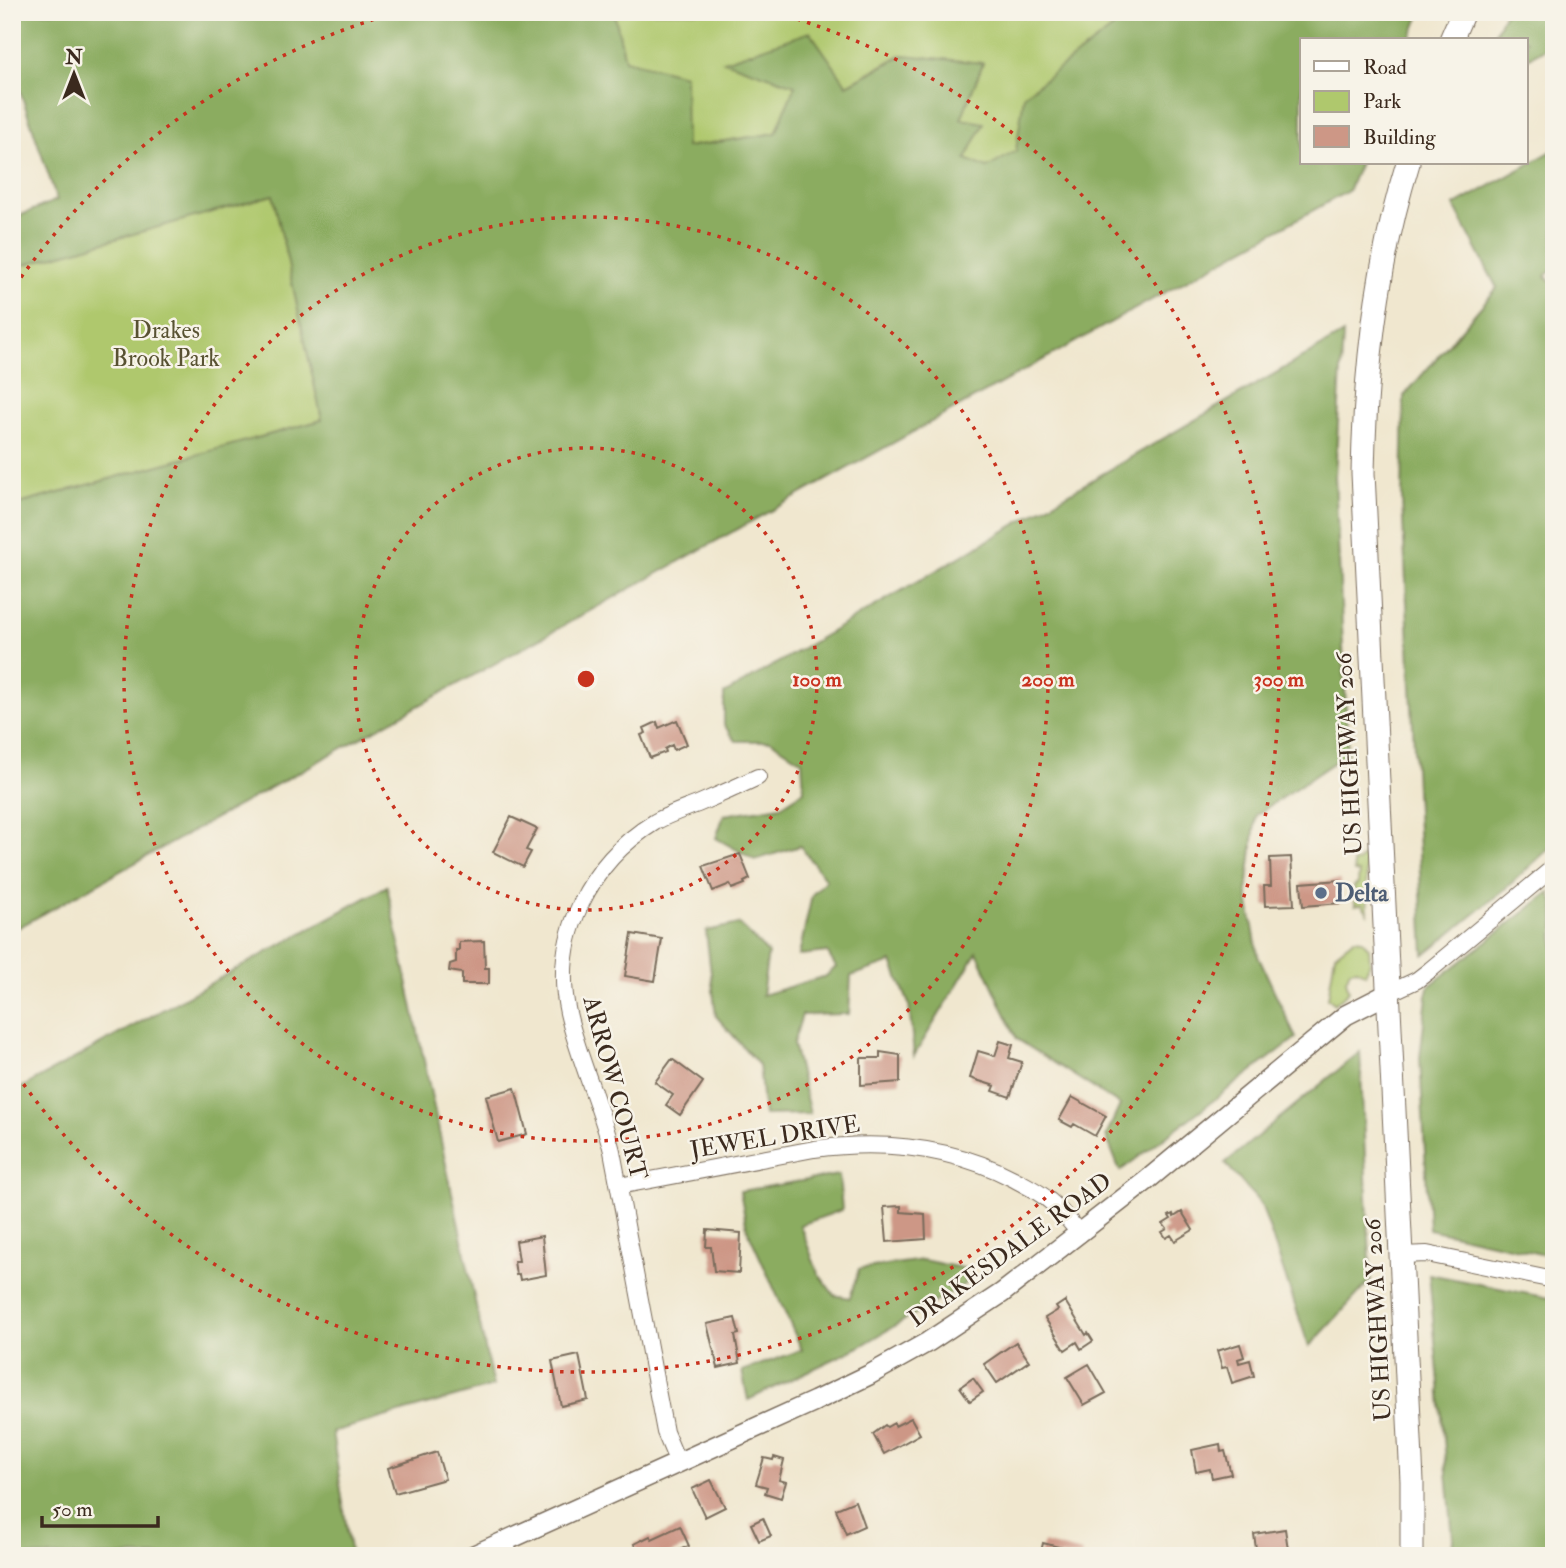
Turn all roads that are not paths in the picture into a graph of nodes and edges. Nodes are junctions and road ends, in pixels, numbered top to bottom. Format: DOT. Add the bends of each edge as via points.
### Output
graph roads {
  1 [pos="1463,12"];
  2 [pos="1452,38"];
  3 [pos="1408,164"];
  4 [pos="758,777"];
  5 [pos="1554,867"];
  6 [pos="1387,994"];
  7 [pos="619,1186"];
  8 [pos="1080,1234"];
  9 [pos="1401,1255"];
  10 [pos="1554,1280"];
  11 [pos="678,1463"];
  12 [pos="507,1549"];
  13 [pos="472,1556"];
  14 [pos="1412,1556"];
  1 -- 2 [label="highway"];
  3 -- 6 [label="highway, US HIGHWAY 206" via="1375,316 1364,427 1363,506"];
  4 -- 7 [label="street, ARROW COURT" via="659,820 634,837 597,874 576,914 565,959 568,1011 604,1118"];
  5 -- 6 [label="street" via="1417,980"];
  6 -- 8 [label="main road, DRAKESDALE ROAD" via="1346,1015"];
  6 -- 9 [label="highway, US HIGHWAY 206"];
  7 -- 8 [label="street, JEWEL DRIVE" via="814,1149 893,1145 944,1153 1000,1172 1049,1200"];
  7 -- 11 [label="street, ARROW COURT" via="665,1432"];
  8 -- 11 [label="main road, DRAKESDALE ROAD" via="911,1352"];
  9 -- 10 [label="street" via="1427,1254"];
  9 -- 14 [label="highway, US HIGHWAY 206"];
  11 -- 12 [label="main road, DRAKESDALE ROAD"];
  12 -- 13 [label="main road, DRAKESDALE ROAD"];
}
